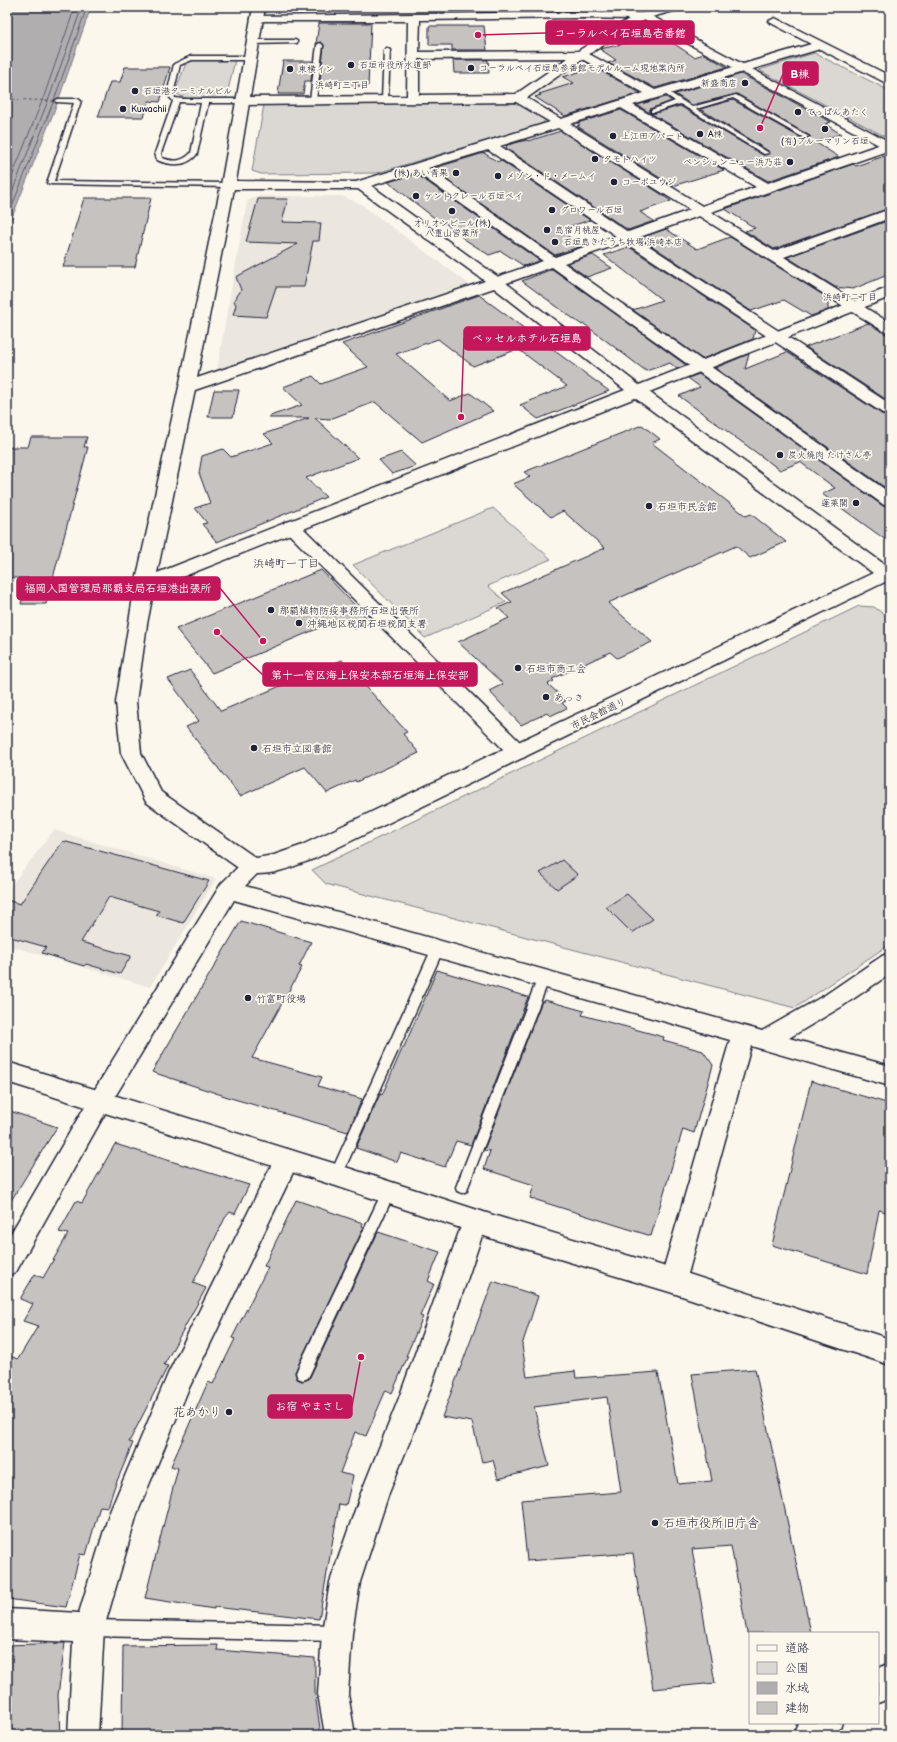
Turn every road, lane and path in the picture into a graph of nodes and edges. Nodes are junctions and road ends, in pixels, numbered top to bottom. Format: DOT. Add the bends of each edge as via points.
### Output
graph roads {
  1 [pos="677,7"];
  2 [pos="258,13"];
  3 [pos="644,16"];
  4 [pos="414,17"];
  5 [pos="775,21"];
  6 [pos="295,42"];
  7 [pos="320,45"];
  8 [pos="820,45"];
  9 [pos="252,50"];
  10 [pos="387,50"];
  11 [pos="581,54"];
  12 [pos="412,56"];
  13 [pos="743,68"];
  14 [pos="890,81"];
  15 [pos="659,93"];
  16 [pos="519,98"];
  17 [pos="385,99"];
  18 [pos="413,99"];
  19 [pos="176,100"];
  20 [pos="313,100"];
  21 [pos="58,101"];
  22 [pos="205,101"];
  23 [pos="244,101"];
  24 [pos="680,102"];
  25 [pos="623,104"];
  26 [pos="691,108"];
  27 [pos="653,111"];
  28 [pos="561,123"];
  29 [pos="806,137"];
  30 [pos="490,146"];
  31 [pos="889,146"];
  32 [pos="766,153"];
  33 [pos="417,167"];
  34 [pos="228,185"];
  35 [pos="361,185"];
  36 [pos="767,188"];
  37 [pos="701,211"];
  38 [pos="890,213"];
  39 [pos="627,237"];
  40 [pos="774,256"];
  41 [pos="553,262"];
  42 [pos="496,282"];
  43 [pos="890,292"];
  44 [pos="853,306"];
  45 [pos="890,329"];
  46 [pos="776,337"];
  47 [pos="700,367"];
  48 [pos="187,387"];
  49 [pos="638,392"];
  50 [pos="890,411"];
  51 [pos="890,501"];
  52 [pos="292,526"];
  53 [pos="889,574"];
  54 [pos="144,585"];
  55 [pos="518,752"];
  56 [pos="252,866"];
  57 [pos="229,890"];
  58 [pos="438,948"];
  59 [pos="890,962"];
  60 [pos="544,977"];
  61 [pos="754,1038"];
  62 [pos="7,1072"];
  63 [pos="890,1076"];
  64 [pos="100,1100"];
  65 [pos="287,1160"];
  66 [pos="336,1174"];
  67 [pos="462,1187"];
  68 [pos="389,1192"];
  69 [pos="475,1221"];
  70 [pos="7,1264"];
  71 [pos="673,1281"];
  72 [pos="890,1352"];
  73 [pos="302,1374"];
  74 [pos="7,1624"];
  75 [pos="88,1628"];
  76 [pos="337,1633"];
  77 [pos="890,1679"];
  78 [pos="879,1686"];
  79 [pos="825,1724"];
  80 [pos="83,1735"];
  81 [pos="340,1735"];
  82 [pos="809,1735"];
  1 -- 3 [label="street"];
  2 -- 4 [label="street"];
  2 -- 9 [label="street"];
  3 -- 4 [label="street"];
  3 -- 11 [label="street"];
  3 -- 13 [label="street"];
  4 -- 12 [label="street"];
  5 -- 8 [label="street"];
  6 -- 9 [label="lane"];
  7 -- 20 [label="lane"];
  8 -- 13 [label="street"];
  8 -- 14 [label="street"];
  9 -- 19 [label="lane" via="191,58 177,64 170,94"];
  9 -- 23 [label="street"];
  10 -- 17 [label="lane"];
  11 -- 12 [label="street"];
  11 -- 15 [label="street"];
  11 -- 16 [label="street"];
  12 -- 18 [label="street"];
  13 -- 15 [label="street"];
  13 -- 31 [label="street"];
  15 -- 24 [label="lane"];
  15 -- 25 [label="street"];
  16 -- 18 [label="street"];
  16 -- 28 [label="street"];
  17 -- 18 [label="street"];
  17 -- 20 [label="street"];
  19 -- 22 [label="lane"];
  19 -- 22 [label="lane" via="158,154 159,159 167,162 180,162 190,159 194,154"];
  20 -- 23 [label="street"];
  21 -- 34 [label="lane" via="78,101 50,184"];
  22 -- 23 [label="lane"];
  23 -- 34 [label="street"];
  24 -- 26 [label="lane"];
  24 -- 27 [label="lane"];
  25 -- 28 [label="street"];
  25 -- 36 [label="street"];
  26 -- 29 [label="lane" via="734,96"];
  26 -- 32 [label="lane"];
  28 -- 30 [label="street"];
  28 -- 37 [label="street"];
  30 -- 33 [label="street"];
  30 -- 39 [label="street"];
  31 -- 36 [label="street"];
  33 -- 35 [label="street"];
  33 -- 41 [label="street"];
  34 -- 35 [label="street"];
  34 -- 48 [label="street"];
  35 -- 42 [label="street"];
  36 -- 37 [label="street"];
  37 -- 39 [label="street"];
  37 -- 40 [label="street"];
  38 -- 40 [label="street"];
  39 -- 41 [label="street"];
  39 -- 46 [label="street"];
  40 -- 44 [label="street"];
  41 -- 42 [label="street"];
  41 -- 47 [label="street"];
  42 -- 48 [label="street"];
  42 -- 49 [label="street"];
  43 -- 44 [label="street"];
  44 -- 45 [label="street"];
  44 -- 46 [label="street"];
  46 -- 47 [label="street"];
  46 -- 50 [label="street"];
  47 -- 49 [label="street"];
  47 -- 51 [label="street"];
  48 -- 54 [label="street"];
  49 -- 52 [label="street"];
  49 -- 53 [label="street"];
  52 -- 54 [label="street"];
  52 -- 55 [label="street"];
  53 -- 55 [label="street, 市民会館通り"];
  54 -- 56 [label="street" via="126,702 131,753 153,798"];
  55 -- 56 [label="street, 市民会館通り" via="308,852 268,866"];
  56 -- 57 [label="street"];
  57 -- 58 [label="street"];
  57 -- 64 [label="street"];
  58 -- 60 [label="street"];
  58 -- 66 [label="lane"];
  59 -- 61 [label="street" via="833,1001"];
  60 -- 61 [label="street"];
  60 -- 67 [label="lane"];
  61 -- 63 [label="street"];
  61 -- 71 [label="street"];
  62 -- 64 [label="street"];
  64 -- 65 [label="street"];
  64 -- 70 [label="street"];
  65 -- 66 [label="street"];
  65 -- 75 [label="street" via="177,1383 123,1514"];
  66 -- 68 [label="street"];
  68 -- 69 [label="street"];
  68 -- 73 [label="lane"];
  69 -- 71 [label="street"];
  69 -- 76 [label="street" via="345,1582"];
  71 -- 72 [label="street"];
  74 -- 75 [label="street"];
  75 -- 76 [label="lane"];
  75 -- 80 [label="street"];
  76 -- 81 [label="street" via="333,1694"];
  77 -- 78 [label="street"];
  79 -- 82 [label="street"];
}
